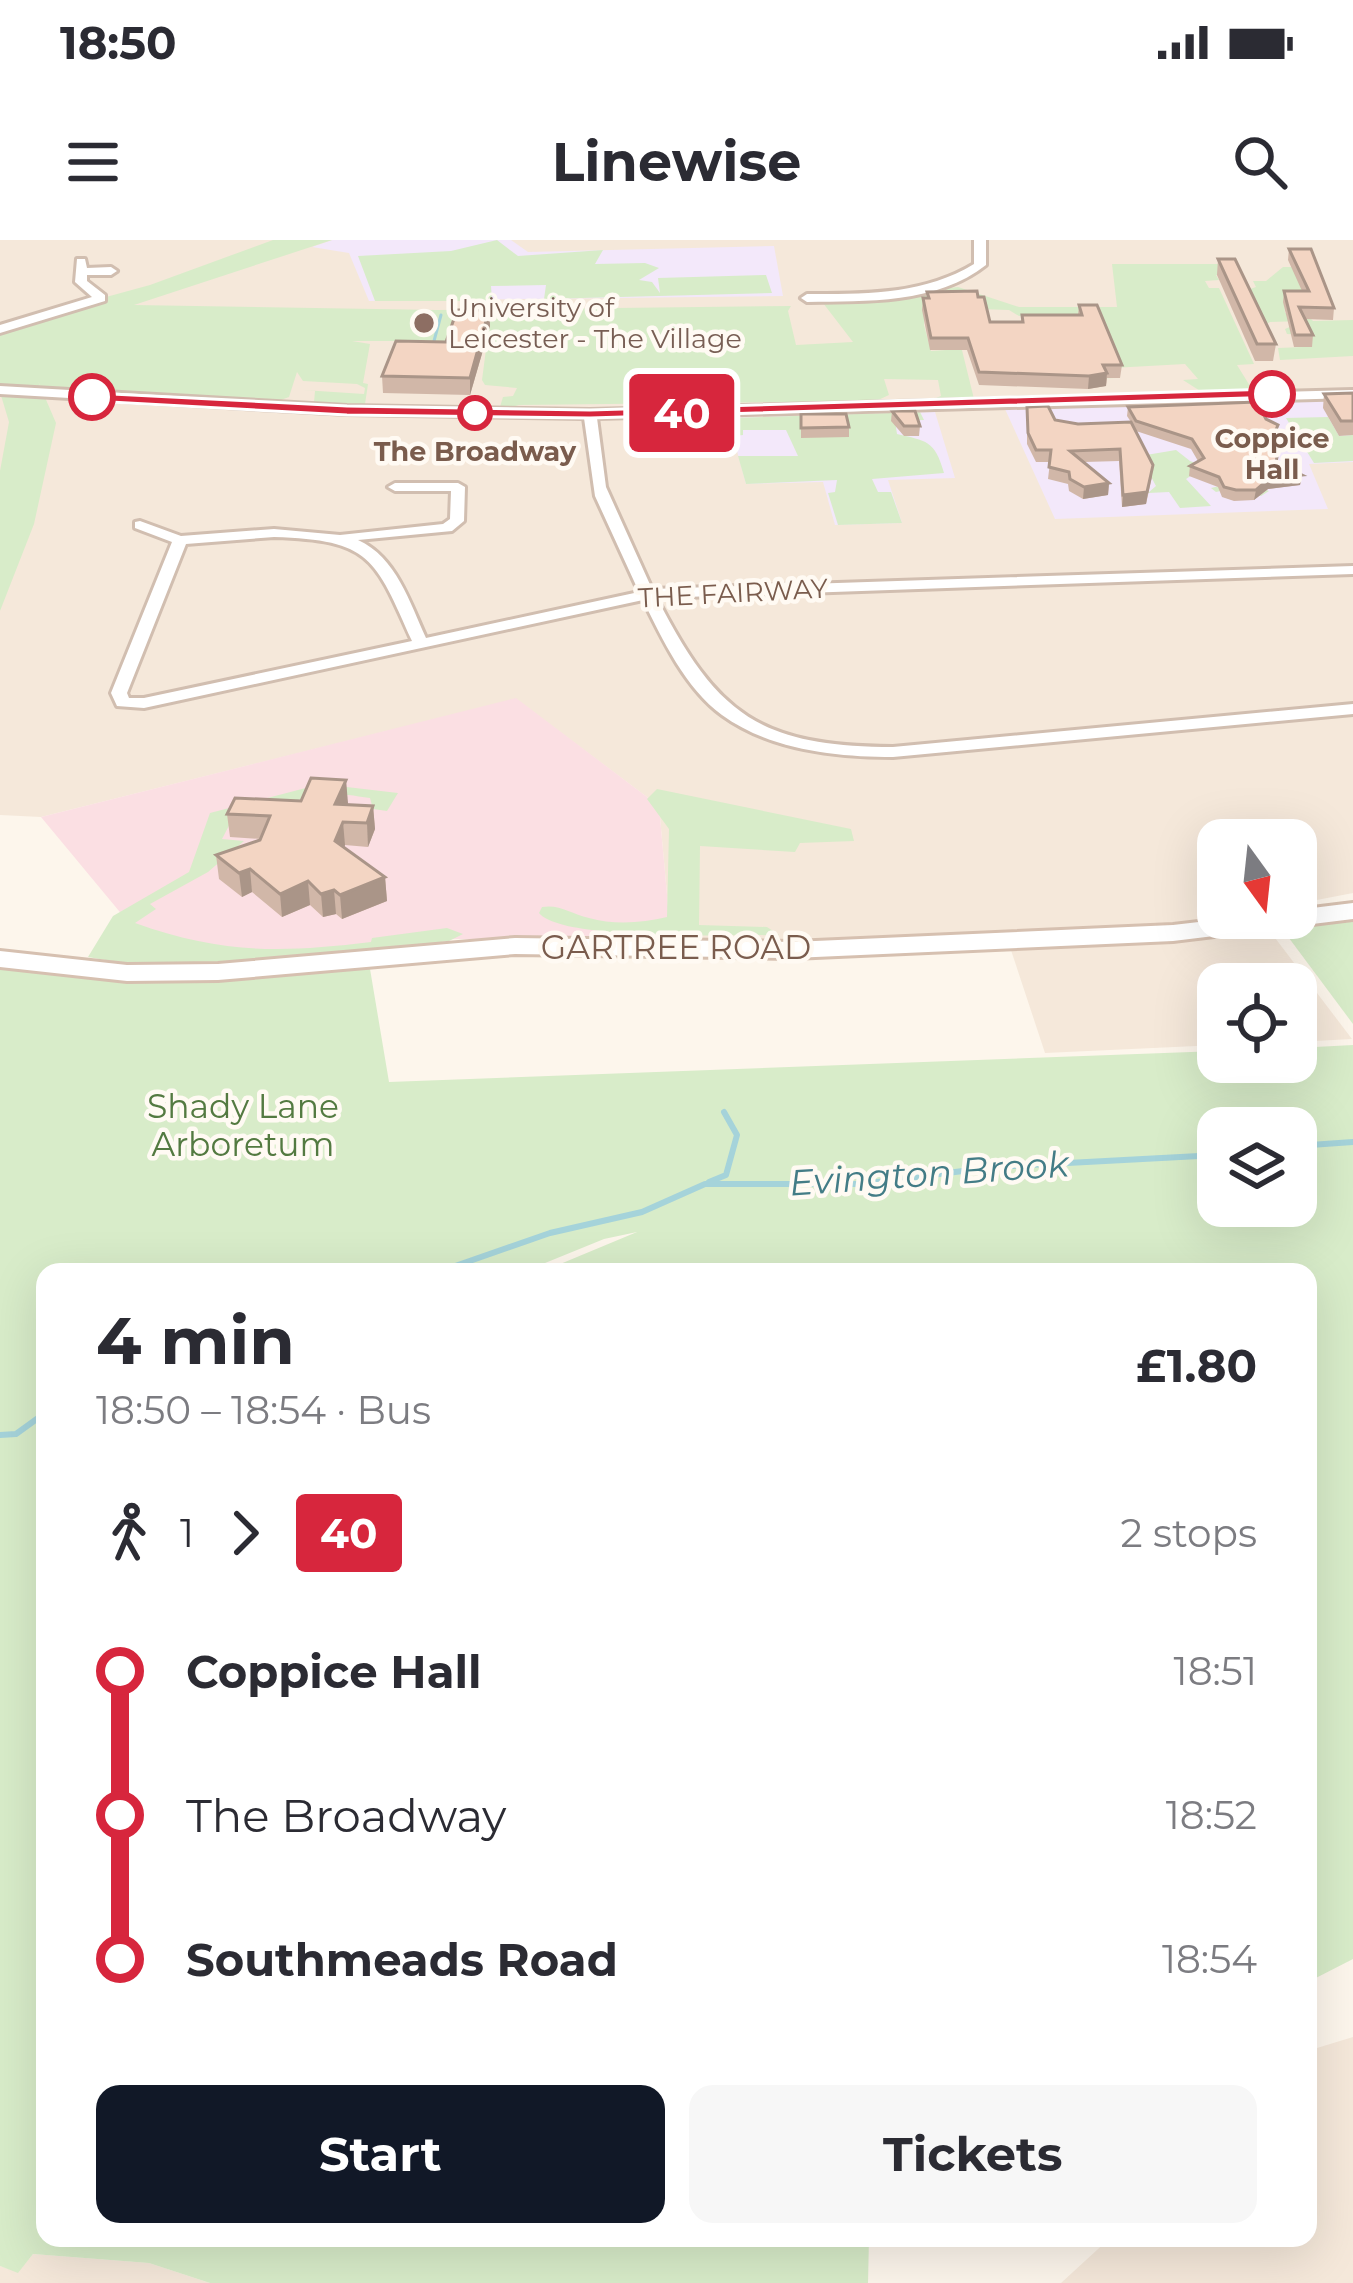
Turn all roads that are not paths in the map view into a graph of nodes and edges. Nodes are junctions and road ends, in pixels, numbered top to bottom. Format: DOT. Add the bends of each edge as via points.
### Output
graph roads {
  1 [pos="980,240"];
  2 [pos="111,272"];
  3 [pos="807,298"];
  4 [pos="0,314"];
  5 [pos="27,318"];
  6 [pos="0,328"];
  7 [pos="0,370"];
  8 [pos="2,390"];
  9 [pos="1353,394"];
  10 [pos="590,414"];
  11 [pos="395,487"];
  12 [pos="140,525"];
  13 [pos="339,538"];
  14 [pos="180,540"];
  15 [pos="1353,570"];
  16 [pos="649,594"];
  17 [pos="421,643"];
  18 [pos="1353,709"];
  19 [pos="1353,911"];
  20 [pos="0,959"];
  1 -- 3 [label="street" via="980,265 943,283 884,296"];
  2 -- 5 [label="street" via="82,266 81,282 101,298"];
  4 -- 5 [label="street"];
  5 -- 6 [label="street"];
  7 -- 8 [label="street"];
  8 -- 10 [label="street"];
  9 -- 10 [label="street"];
  10 -- 16 [label="street" via="600,492"];
  11 -- 13 [label="street" via="458,488 457,521"];
  12 -- 14 [label="street"];
  13 -- 14 [label="street"];
  13 -- 17 [label="street" via="380,565"];
  14 -- 17 [label="street, THE FAIRWAY" via="118,693 123,703"];
  15 -- 16 [label="street, THE FAIRWAY"];
  16 -- 17 [label="street, THE FAIRWAY"];
  16 -- 18 [label="street" via="721,708 768,735 846,753"];
  19 -- 20 [label="main road, GARTREE ROAD" via="1173,933 793,950 515,946 218,972 128,973"];
}
